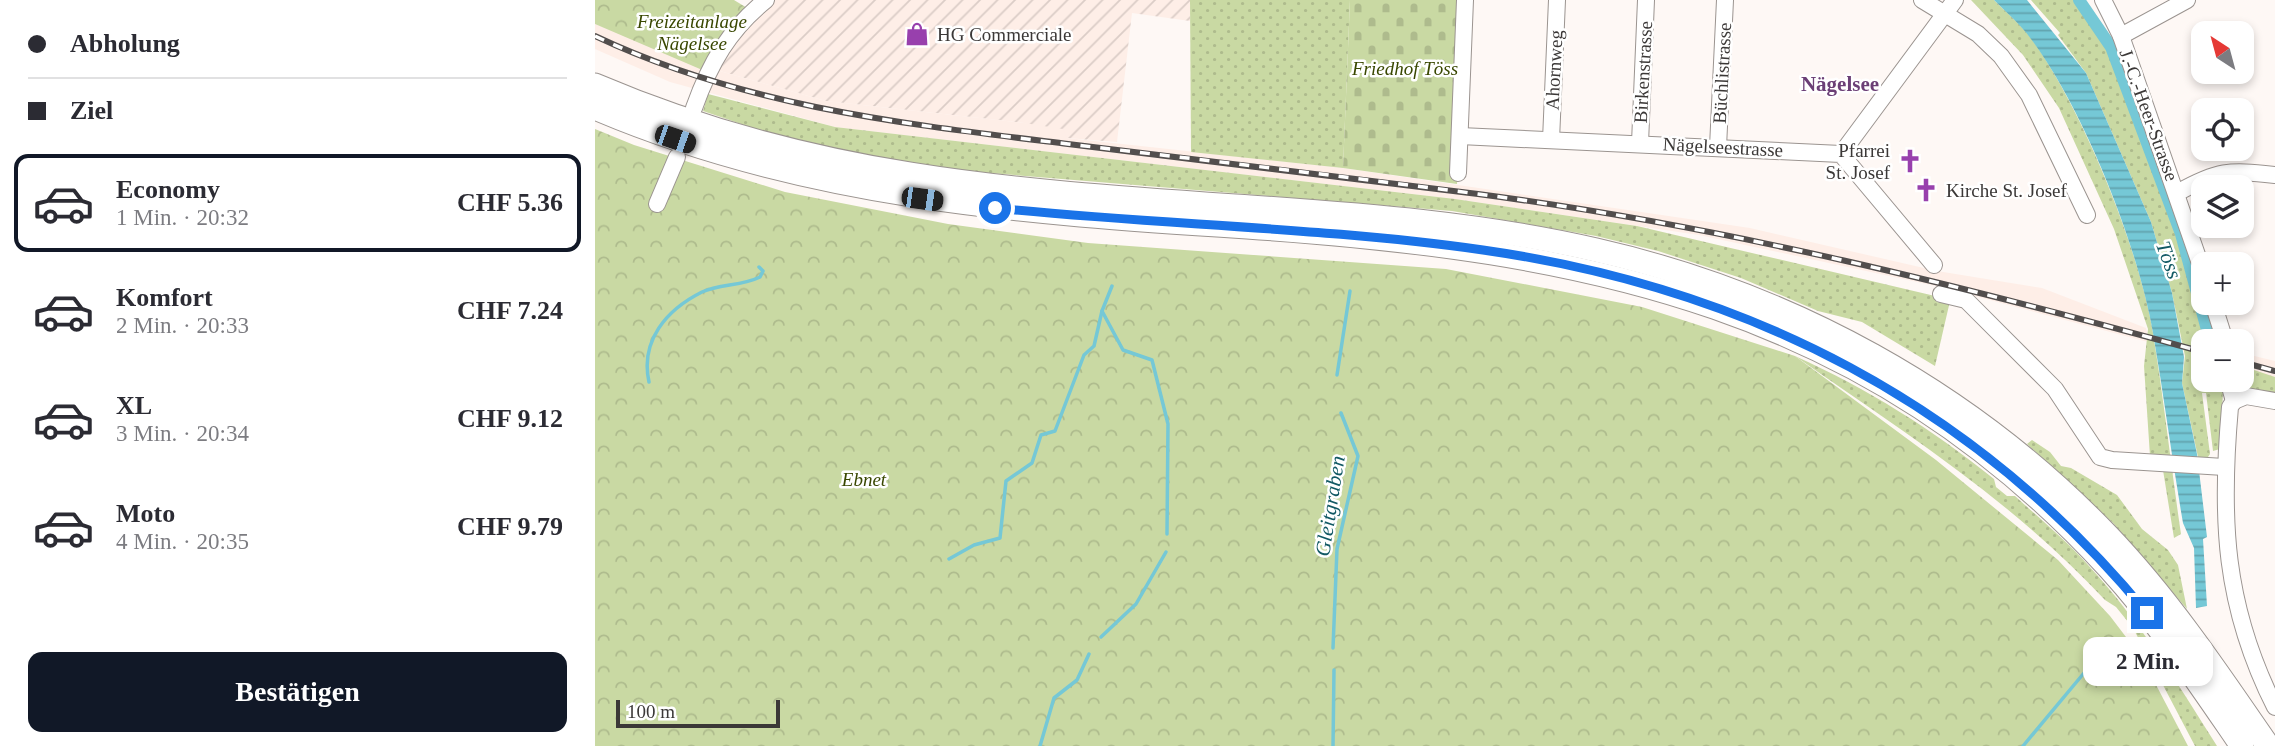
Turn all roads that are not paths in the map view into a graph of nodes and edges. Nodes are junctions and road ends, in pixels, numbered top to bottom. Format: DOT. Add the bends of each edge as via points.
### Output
graph roads {
  1 [pos="766,0"];
  2 [pos="1465,0"];
  3 [pos="1557,0"];
  4 [pos="1646,0"];
  5 [pos="1725,0"];
  6 [pos="1922,0"];
  7 [pos="2103,0"];
  8 [pos="2187,0"];
  9 [pos="1950,7"];
  10 [pos="2121,36"];
  11 [pos="595,85"];
  12 [pos="595,108"];
  13 [pos="694,108"];
  14 [pos="1459,136"];
  15 [pos="1551,140"];
  16 [pos="1640,143"];
  17 [pos="1718,147"];
  18 [pos="1841,154"];
  19 [pos="677,157"];
  20 [pos="1458,173"];
  21 [pos="2275,175"];
  22 [pos="2177,194"];
  23 [pos="657,204"];
  24 [pos="2087,215"];
  25 [pos="2196,252"];
  26 [pos="1934,265"];
  27 [pos="1941,294"];
  28 [pos="2231,392"];
  29 [pos="2234,401"];
  30 [pos="2275,401"];
  31 [pos="2218,467"];
  32 [pos="2182,659"];
  33 [pos="2275,707"];
  34 [pos="2226,746"];
  35 [pos="2242,746"];
  36 [pos="2268,746"];
  1 -- 13 [label="street" via="723,43"];
  2 -- 14 [label="street"];
  3 -- 15 [label="street, Ahornweg"];
  4 -- 16 [label="street, Birkenstrasse"];
  5 -- 17 [label="street, Büchlistrasse"];
  6 -- 9 [label="street"];
  7 -- 10 [label="street, J.-C.-Heer-Strasse"];
  8 -- 10 [label="street"];
  9 -- 18 [label="street"];
  9 -- 24 [label="street" via="2001,55 2029,95"];
  10 -- 22 [label="street, J.-C.-Heer-Strasse"];
  11 -- 36 [label="highway" via="723,133 879,171 1041,192 1492,230 1626,257 1757,299 1898,369 1972,418 2041,473 2105,533 2150,584"];
  12 -- 32 [label="highway" via="726,156 862,189 1030,212 1460,247 1593,270 1705,302 1785,333 1845,363 1912,402 1983,452 2090,548"];
  14 -- 15 [label="street, Nägelseestrasse"];
  14 -- 20 [label="street"];
  15 -- 16 [label="street, Nägelseestrasse"];
  16 -- 17 [label="street, Nägelseestrasse"];
  17 -- 18 [label="street, Nägelseestrasse"];
  18 -- 26 [label="street"];
  19 -- 23 [label="street"];
  21 -- 22 [label="street" via="2244,171 2211,174"];
  22 -- 25 [label="street, J.-C.-Heer-Strasse"];
  27 -- 31 [label="street" via="1966,300 2055,389 2101,457"];
  28 -- 29 [label="street"];
  29 -- 30 [label="street" via="2246,396"];
  29 -- 31 [label="street"];
  31 -- 33 [label="street" via="2231,587 2258,674"];
  32 -- 34 [label="highway"];
  32 -- 35 [label="highway"];
}
